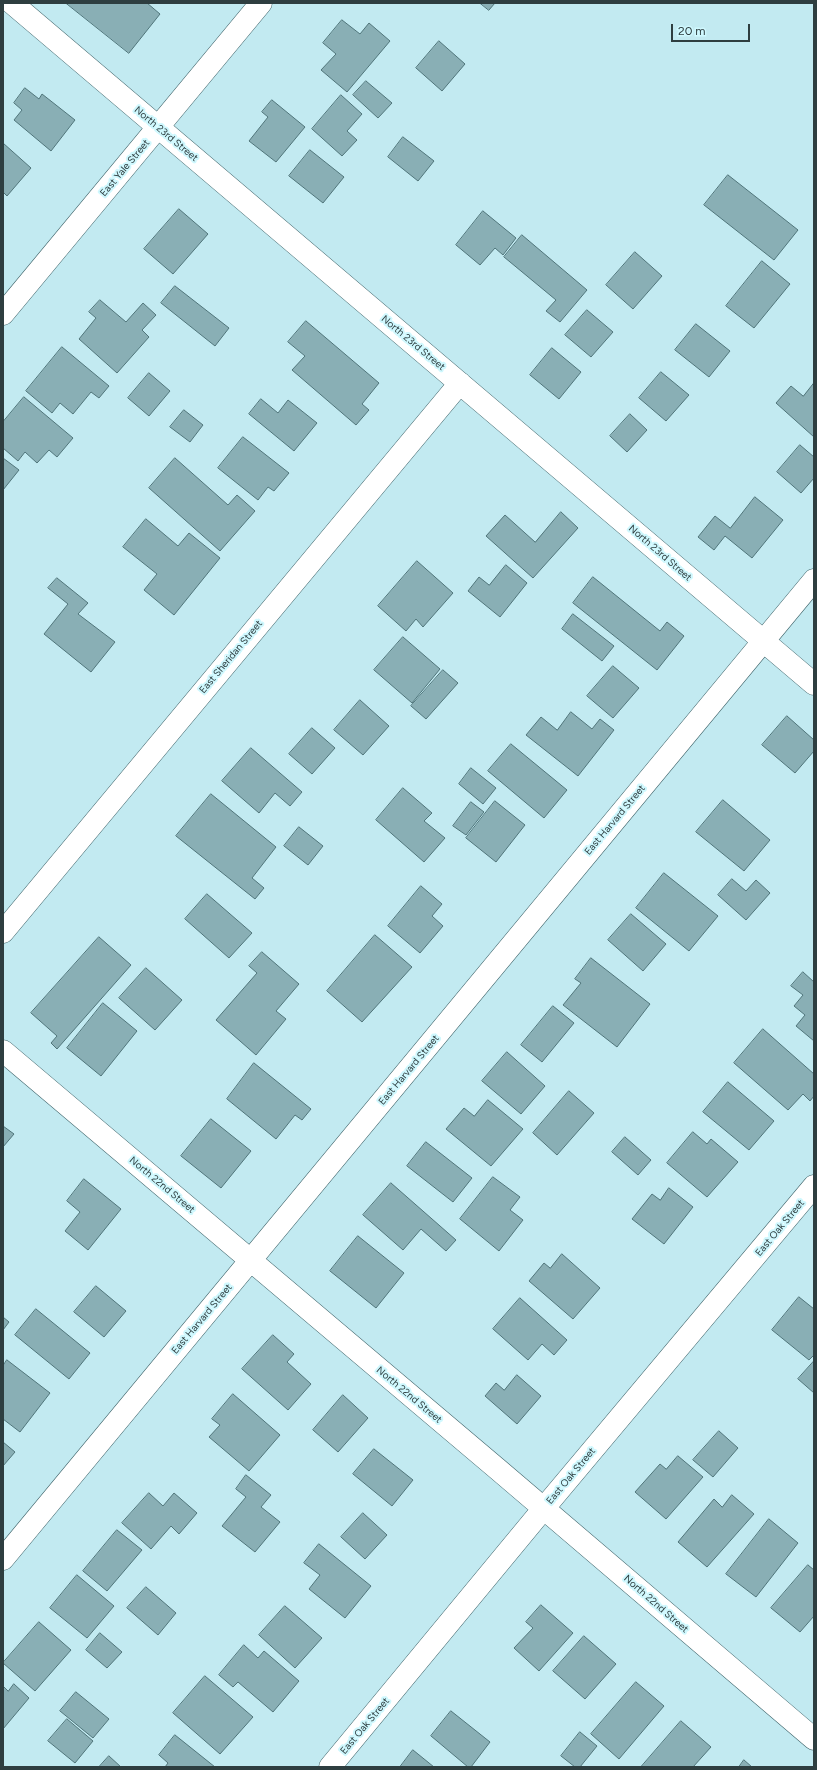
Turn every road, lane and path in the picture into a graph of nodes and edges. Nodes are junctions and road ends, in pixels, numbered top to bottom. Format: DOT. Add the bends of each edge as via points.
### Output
graph roads {
  1 [pos="12,3"];
  2 [pos="261,3"];
  3 [pos="158,128"];
  4 [pos="3,314"];
  5 [pos="460,382"];
  6 [pos="814,580"];
  7 [pos="763,642"];
  8 [pos="814,684"];
  9 [pos="3,932"];
  10 [pos="3,1051"];
  11 [pos="810,1198"];
  12 [pos="251,1260"];
  13 [pos="544,1508"];
  14 [pos="3,1559"];
  15 [pos="814,1739"];
  16 [pos="330,1767"];
  1 -- 3 [label="street, North 23rd Street"];
  2 -- 3 [label="street, East Yale Street"];
  3 -- 4 [label="street, East Yale Street"];
  3 -- 5 [label="street, North 23rd Street"];
  5 -- 7 [label="street, North 23rd Street"];
  5 -- 9 [label="street, East Sheridan Street"];
  6 -- 7 [label="street, East Harvard Street"];
  7 -- 8 [label="street, North 23rd Street"];
  7 -- 12 [label="street, East Harvard Street"];
  10 -- 12 [label="street, North 22nd Street"];
  11 -- 13 [label="street, East Oak Street"];
  12 -- 13 [label="street, North 22nd Street"];
  12 -- 14 [label="street, East Harvard Street"];
  13 -- 15 [label="street, North 22nd Street"];
  13 -- 16 [label="street, East Oak Street"];
}
